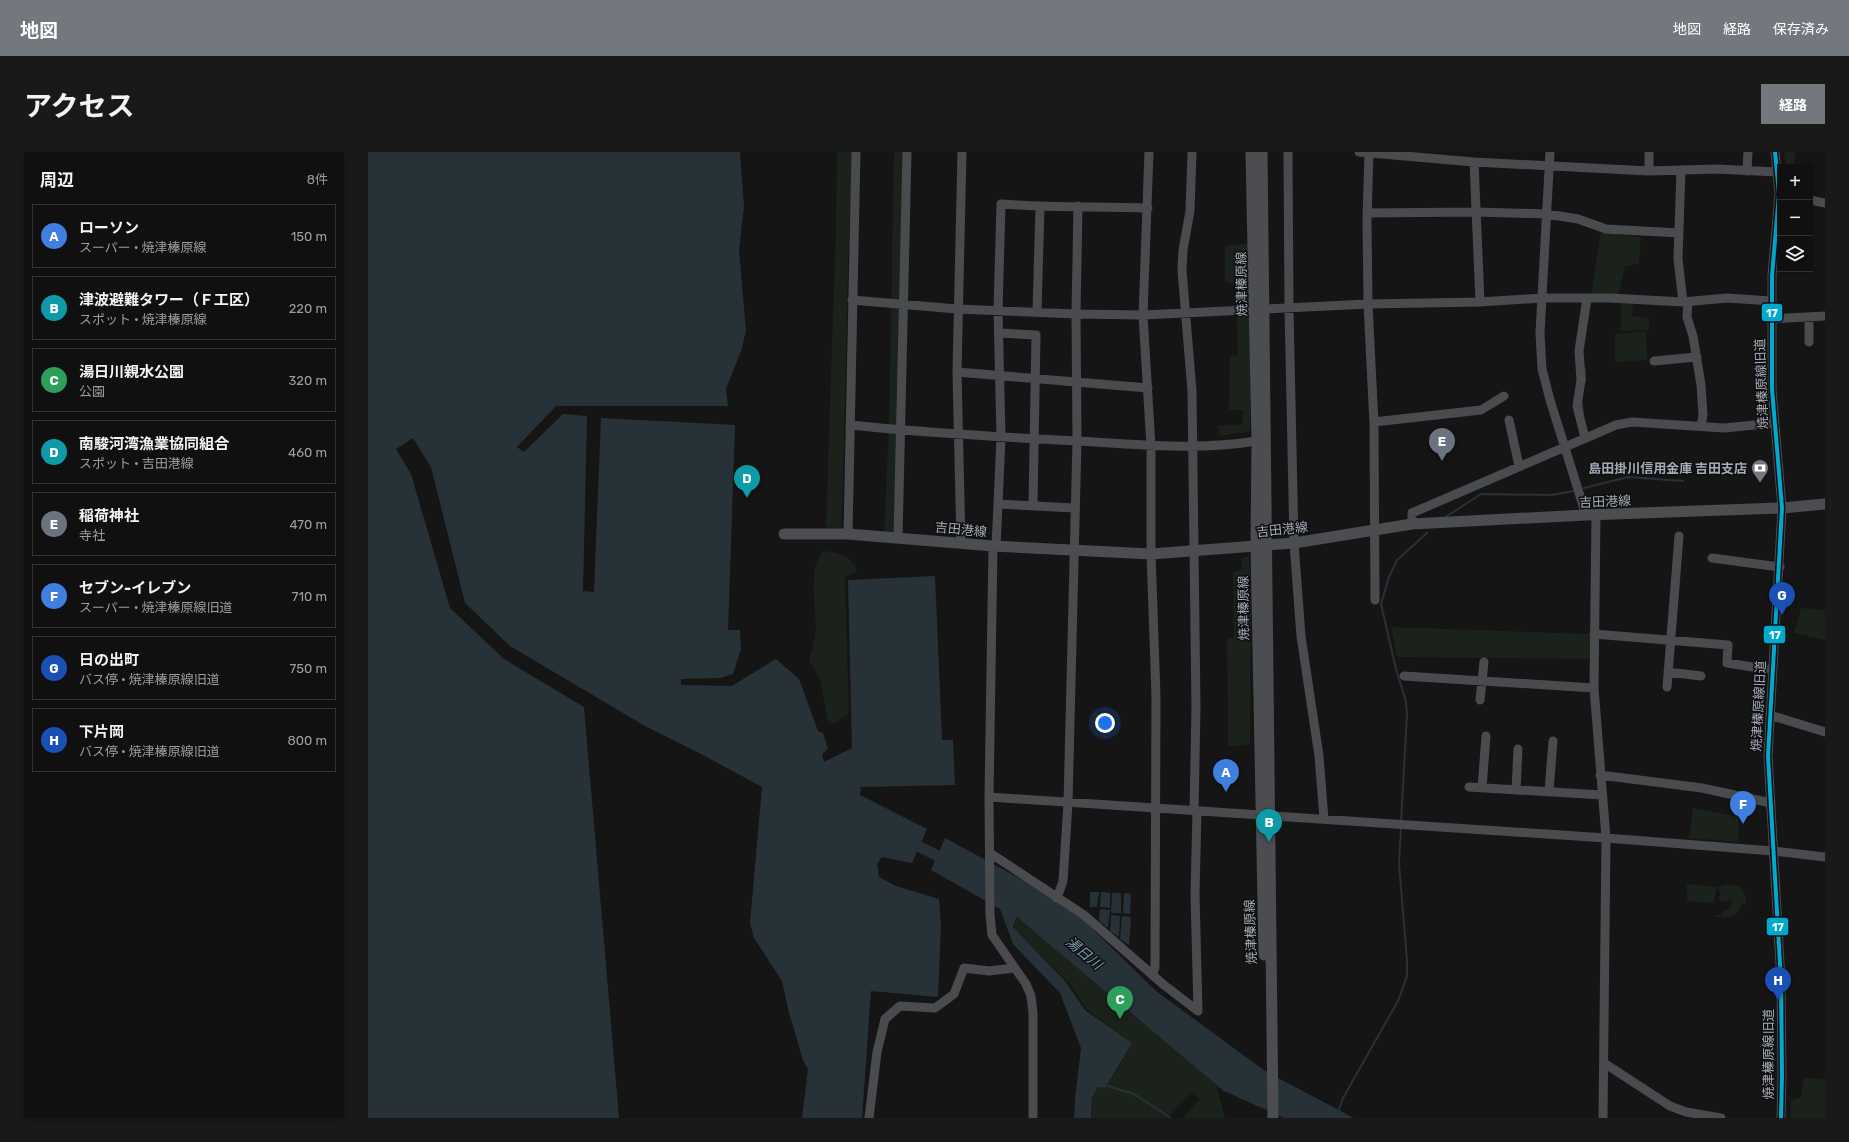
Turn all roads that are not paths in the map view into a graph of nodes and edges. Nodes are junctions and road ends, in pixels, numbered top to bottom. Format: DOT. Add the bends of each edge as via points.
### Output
graph roads {
  1 [pos="856,152"];
  2 [pos="907,152"];
  3 [pos="962,152"];
  4 [pos="1150,152"];
  5 [pos="1192,152"];
  6 [pos="1251,152"];
  7 [pos="1262,152"];
  8 [pos="1288,152"];
  9 [pos="1359,152"];
  10 [pos="1369,152"];
  11 [pos="1550,152"];
  12 [pos="1649,152"];
  13 [pos="1748,152"];
  14 [pos="1775,152"];
  15 [pos="1469,158"];
  16 [pos="1549,166"];
  17 [pos="1681,170"];
  18 [pos="1649,171"];
  19 [pos="1747,171"];
  20 [pos="1777,172"];
  21 [pos="1779,200"];
  22 [pos="1813,200"];
  23 [pos="1825,202"];
  24 [pos="1078,206"];
  25 [pos="1040,207"];
  26 [pos="1148,208"];
  27 [pos="1476,212"];
  28 [pos="1367,213"];
  29 [pos="1548,214"];
  30 [pos="1678,233"];
  31 [pos="1542,298"];
  32 [pos="1587,298"];
  33 [pos="852,300"];
  34 [pos="1771,301"];
  35 [pos="1480,302"];
  36 [pos="1686,302"];
  37 [pos="904,304"];
  38 [pos="1368,304"];
  39 [pos="1289,308"];
  40 [pos="957,309"];
  41 [pos="998,310"];
  42 [pos="1260,310"];
  43 [pos="1037,312"];
  44 [pos="1076,314"];
  45 [pos="1185,314"];
  46 [pos="1144,315"];
  47 [pos="1825,316"];
  48 [pos="1809,317"];
  49 [pos="1771,319"];
  50 [pos="999,333"];
  51 [pos="1809,342"];
  52 [pos="1697,357"];
  53 [pos="1654,362"];
  54 [pos="957,372"];
  55 [pos="1000,376"];
  56 [pos="1036,378"];
  57 [pos="1077,383"];
  58 [pos="1148,388"];
  59 [pos="1504,396"];
  60 [pos="1509,420"];
  61 [pos="1374,422"];
  62 [pos="1775,423"];
  63 [pos="850,425"];
  64 [pos="1701,426"];
  65 [pos="900,430"];
  66 [pos="958,433"];
  67 [pos="1001,436"];
  68 [pos="1585,438"];
  69 [pos="1034,439"];
  70 [pos="1077,441"];
  71 [pos="1257,441"];
  72 [pos="1566,446"];
  73 [pos="1151,447"];
  74 [pos="1192,447"];
  75 [pos="1519,466"];
  76 [pos="998,504"];
  77 [pos="1825,504"];
  78 [pos="1033,505"];
  79 [pos="1074,508"];
  80 [pos="1782,508"];
  81 [pos="1591,515"];
  82 [pos="1412,524"];
  83 [pos="1376,529"];
  84 [pos="784,534"];
  85 [pos="848,534"];
  86 [pos="1679,536"];
  87 [pos="898,538"];
  88 [pos="961,543"];
  89 [pos="1294,543"];
  90 [pos="1261,545"];
  91 [pos="994,547"];
  92 [pos="1074,550"];
  93 [pos="1194,551"];
  94 [pos="1151,554"];
  95 [pos="1712,558"];
  96 [pos="1780,567"];
  97 [pos="1375,600"];
  98 [pos="1594,634"];
  99 [pos="1672,639"];
  100 [pos="1484,662"];
  101 [pos="1772,670"];
  102 [pos="1668,672"];
  103 [pos="1404,676"];
  104 [pos="1701,676"];
  105 [pos="1482,681"];
  106 [pos="1667,687"];
  107 [pos="1594,688"];
  108 [pos="1480,700"];
  109 [pos="1770,715"];
  110 [pos="1825,730"];
  111 [pos="1486,736"];
  112 [pos="1553,741"];
  113 [pos="1518,749"];
  114 [pos="1600,775"];
  115 [pos="1469,787"];
  116 [pos="1482,788"];
  117 [pos="1516,790"];
  118 [pos="1550,791"];
  119 [pos="1602,795"];
  120 [pos="989,797"];
  121 [pos="1068,803"];
  122 [pos="1771,803"];
  123 [pos="1156,809"];
  124 [pos="1196,811"];
  125 [pos="1266,816"];
  126 [pos="1324,819"];
  127 [pos="1606,838"];
  128 [pos="1773,851"];
  129 [pos="990,854"];
  130 [pos="1825,857"];
  131 [pos="1057,898"];
  132 [pos="1014,968"];
  133 [pos="1152,975"];
  134 [pos="1604,1063"];
  135 [pos="869,1118"];
  136 [pos="1033,1118"];
  137 [pos="1273,1118"];
  138 [pos="1603,1118"];
  139 [pos="1721,1118"];
  140 [pos="1780,1118"];
  1 -- 33 [label="street"];
  2 -- 37 [label="street"];
  3 -- 40 [label="street"];
  4 -- 26 [label="street"];
  5 -- 45 [label="street" via="1190,211 1182,257"];
  6 -- 42 [label="main road, 焼津榛原線"];
  7 -- 42 [label="main road, 焼津榛原線"];
  8 -- 39 [label="street"];
  9 -- 10 [label="street"];
  10 -- 15 [label="street"];
  10 -- 28 [label="street"];
  11 -- 16 [label="street"];
  12 -- 18 [label="street"];
  13 -- 19 [label="street"];
  14 -- 20 [label="street, 焼津榛原線旧道"];
  15 -- 16 [label="street"];
  15 -- 27 [label="street"];
  16 -- 18 [label="street"];
  16 -- 29 [label="street"];
  17 -- 18 [label="street"];
  17 -- 19 [label="street"];
  17 -- 30 [label="street"];
  19 -- 20 [label="street"];
  21 -- 34 [label="street, 焼津榛原線旧道"];
  22 -- 23 [label="street"];
  24 -- 25 [label="street"];
  24 -- 26 [label="street"];
  24 -- 44 [label="street"];
  25 -- 41 [label="street" via="1001,204"];
  25 -- 43 [label="street"];
  26 -- 46 [label="street"];
  27 -- 28 [label="street"];
  27 -- 29 [label="street"];
  27 -- 35 [label="street"];
  28 -- 38 [label="street"];
  29 -- 30 [label="street" via="1578,218 1606,229"];
  29 -- 31 [label="street"];
  30 -- 36 [label="street" via="1678,259"];
  31 -- 32 [label="street"];
  31 -- 35 [label="street"];
  31 -- 72 [label="street" via="1542,369"];
  32 -- 36 [label="street"];
  32 -- 68 [label="street" via="1580,351 1581,380 1577,406"];
  33 -- 37 [label="street"];
  33 -- 63 [label="street"];
  34 -- 36 [label="street" via="1727,298"];
  34 -- 49 [label="street, 焼津榛原線旧道"];
  35 -- 38 [label="street"];
  36 -- 52 [label="street"];
  37 -- 40 [label="street"];
  37 -- 65 [label="street"];
  38 -- 39 [label="street"];
  38 -- 61 [label="street"];
  39 -- 42 [label="street"];
  39 -- 89 [label="street"];
  40 -- 41 [label="street"];
  40 -- 54 [label="street"];
  41 -- 43 [label="street"];
  41 -- 50 [label="street"];
  42 -- 45 [label="street"];
  42 -- 71 [label="main road, 焼津榛原線"];
  42 -- 90 [label="main road, 焼津榛原線"];
  43 -- 44 [label="street"];
  44 -- 46 [label="street"];
  44 -- 57 [label="street"];
  45 -- 46 [label="street"];
  45 -- 74 [label="street" via="1192,391"];
  46 -- 58 [label="street"];
  47 -- 48 [label="street"];
  48 -- 49 [label="street"];
  48 -- 51 [label="street"];
  49 -- 62 [label="street, 焼津榛原線旧道"];
  50 -- 55 [label="street"];
  50 -- 56 [label="street" via="1036,335"];
  52 -- 53 [label="street"];
  52 -- 64 [label="street" via="1703,415"];
  54 -- 55 [label="street"];
  54 -- 66 [label="street"];
  55 -- 56 [label="street"];
  55 -- 67 [label="street"];
  56 -- 57 [label="street"];
  56 -- 69 [label="street"];
  57 -- 58 [label="street"];
  57 -- 70 [label="street"];
  58 -- 73 [label="street"];
  59 -- 61 [label="street" via="1481,410"];
  60 -- 75 [label="street"];
  61 -- 83 [label="street"];
  62 -- 64 [label="street" via="1724,428"];
  62 -- 80 [label="street, 焼津榛原線旧道"];
  63 -- 65 [label="street"];
  63 -- 85 [label="street"];
  64 -- 68 [label="street" via="1632,422 1616,425"];
  65 -- 66 [label="street"];
  65 -- 87 [label="street"];
  66 -- 67 [label="street"];
  66 -- 88 [label="street"];
  67 -- 69 [label="street"];
  67 -- 76 [label="street"];
  68 -- 72 [label="street"];
  69 -- 70 [label="street"];
  69 -- 78 [label="street"];
  70 -- 73 [label="street"];
  70 -- 79 [label="street"];
  71 -- 74 [label="street" via="1230,446"];
  71 -- 90 [label="main road, 焼津榛原線"];
  72 -- 75 [label="street"];
  72 -- 81 [label="street"];
  73 -- 74 [label="street"];
  73 -- 94 [label="street"];
  74 -- 93 [label="street"];
  75 -- 82 [label="street" via="1412,513"];
  76 -- 78 [label="street"];
  76 -- 91 [label="street"];
  77 -- 80 [label="main road, 吉田港線"];
  78 -- 79 [label="street"];
  79 -- 92 [label="street"];
  80 -- 81 [label="main road, 吉田港線"];
  80 -- 96 [label="street, 焼津榛原線旧道"];
  81 -- 82 [label="main road, 吉田港線"];
  81 -- 98 [label="street"];
  82 -- 83 [label="main road, 吉田港線"];
  83 -- 89 [label="main road, 吉田港線"];
  83 -- 97 [label="street"];
  84 -- 85 [label="main road, 吉田港線"];
  85 -- 87 [label="main road, 吉田港線"];
  86 -- 99 [label="street"];
  87 -- 88 [label="main road, 吉田港線"];
  88 -- 91 [label="main road, 吉田港線"];
  89 -- 90 [label="main road, 吉田港線"];
  89 -- 126 [label="street" via="1301,636 1319,756"];
  90 -- 93 [label="main road, 吉田港線"];
  90 -- 125 [label="main road, 焼津榛原線"];
  91 -- 92 [label="main road, 吉田港線"];
  91 -- 120 [label="street"];
  92 -- 94 [label="main road, 吉田港線"];
  92 -- 121 [label="street"];
  93 -- 94 [label="main road, 吉田港線"];
  93 -- 124 [label="street"];
  94 -- 123 [label="street" via="1156,696"];
  95 -- 96 [label="street"];
  96 -- 101 [label="street, 焼津榛原線旧道"];
  98 -- 99 [label="street"];
  98 -- 107 [label="street"];
  99 -- 101 [label="street" via="1728,645 1727,663"];
  99 -- 102 [label="street"];
  100 -- 105 [label="street"];
  101 -- 109 [label="street, 焼津榛原線旧道"];
  102 -- 104 [label="street"];
  102 -- 106 [label="street"];
  103 -- 105 [label="street"];
  105 -- 107 [label="street"];
  105 -- 108 [label="street"];
  107 -- 114 [label="street"];
  109 -- 110 [label="street"];
  109 -- 122 [label="street, 焼津榛原線旧道" via="1768,756"];
  111 -- 116 [label="street"];
  112 -- 118 [label="street"];
  113 -- 117 [label="street"];
  114 -- 119 [label="street"];
  114 -- 122 [label="street" via="1702,788"];
  115 -- 116 [label="street"];
  116 -- 117 [label="street"];
  117 -- 118 [label="street"];
  118 -- 119 [label="street"];
  119 -- 127 [label="street"];
  120 -- 121 [label="street"];
  120 -- 129 [label="street"];
  121 -- 123 [label="street"];
  121 -- 131 [label="street" via="1063,881"];
  122 -- 128 [label="street, 焼津榛原線旧道"];
  123 -- 124 [label="street"];
  123 -- 133 [label="street" via="1155,968"];
  124 -- 125 [label="street"];
  124 -- 133 [label="street" via="1198,1012"];
  125 -- 126 [label="street"];
  125 -- 137 [label="main road, 焼津榛原線" via="1263,935"];
  126 -- 127 [label="street"];
  127 -- 128 [label="street"];
  127 -- 134 [label="street"];
  128 -- 130 [label="street"];
  128 -- 140 [label="street, 焼津榛原線旧道" via="1781,981"];
  129 -- 131 [label="street"];
  129 -- 132 [label="street" via="992,935"];
  131 -- 133 [label="street" via="1084,915"];
  132 -- 135 [label="street" via="989,971 964,968 954,994 935,1008 900,1006 885,1019 877,1052"];
  132 -- 136 [label="street" via="1026,984 1034,1013"];
  134 -- 138 [label="street"];
  134 -- 139 [label="street" via="1670,1106 1686,1112"];
}
